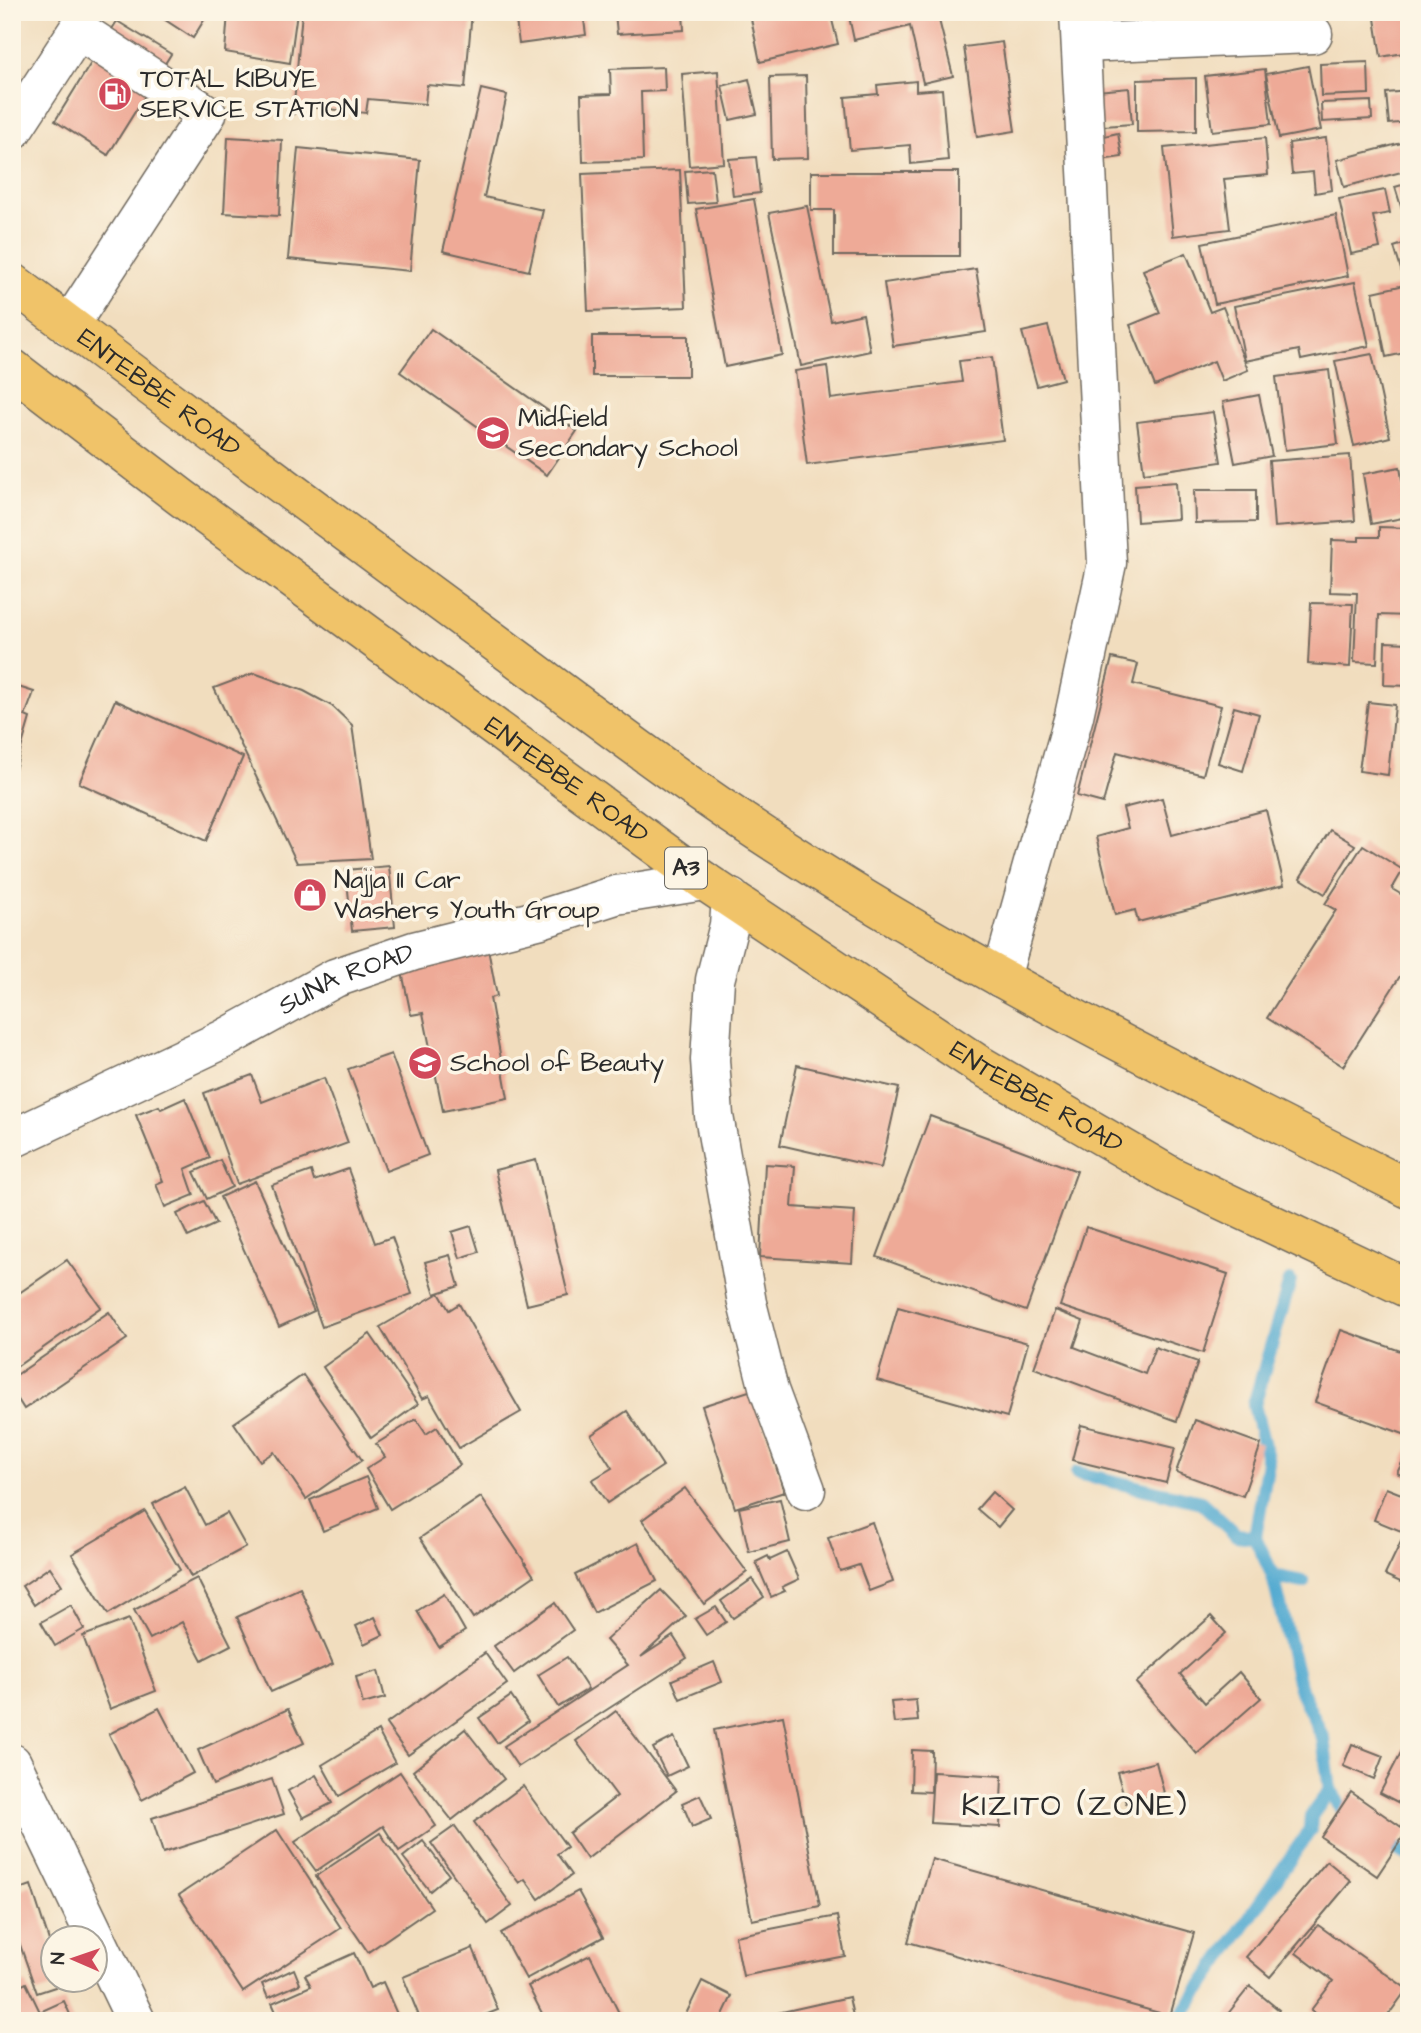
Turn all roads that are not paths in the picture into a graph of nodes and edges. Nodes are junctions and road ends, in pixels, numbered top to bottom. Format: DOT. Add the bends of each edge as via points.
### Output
graph roads {
  1 [pos="1080,28"];
  2 [pos="1313,34"];
  3 [pos="12,131"];
  4 [pos="12,282"];
  5 [pos="69,326"];
  6 [pos="12,368"];
  7 [pos="718,889"];
  8 [pos="1001,978"];
  9 [pos="12,1139"];
  10 [pos="1409,1189"];
  11 [pos="1409,1289"];
  12 [pos="806,1490"];
  13 [pos="12,1763"];
  14 [pos="136,2021"];
  1 -- 2 [label="street"];
  1 -- 8 [label="street" via="1107,563 1074,716"];
  3 -- 5 [label="street" via="78,30 207,114"];
  4 -- 5 [label="main road, ENTEBBE ROAD"];
  5 -- 8 [label="main road, ENTEBBE ROAD" via="781,848"];
  6 -- 7 [label="main road, ENTEBBE ROAD / A3" via="182,498"];
  7 -- 9 [label="street, SUNA ROAD" via="616,895 414,951 335,978 224,1039"];
  7 -- 11 [label="main road, ENTEBBE ROAD / A3" via="978,1064 1158,1168"];
  7 -- 12 [label="street" via="729,925 715,980 710,1060 714,1116 747,1303 769,1390"];
  8 -- 10 [label="main road, ENTEBBE ROAD"];
  13 -- 14 [label="street"];
}
